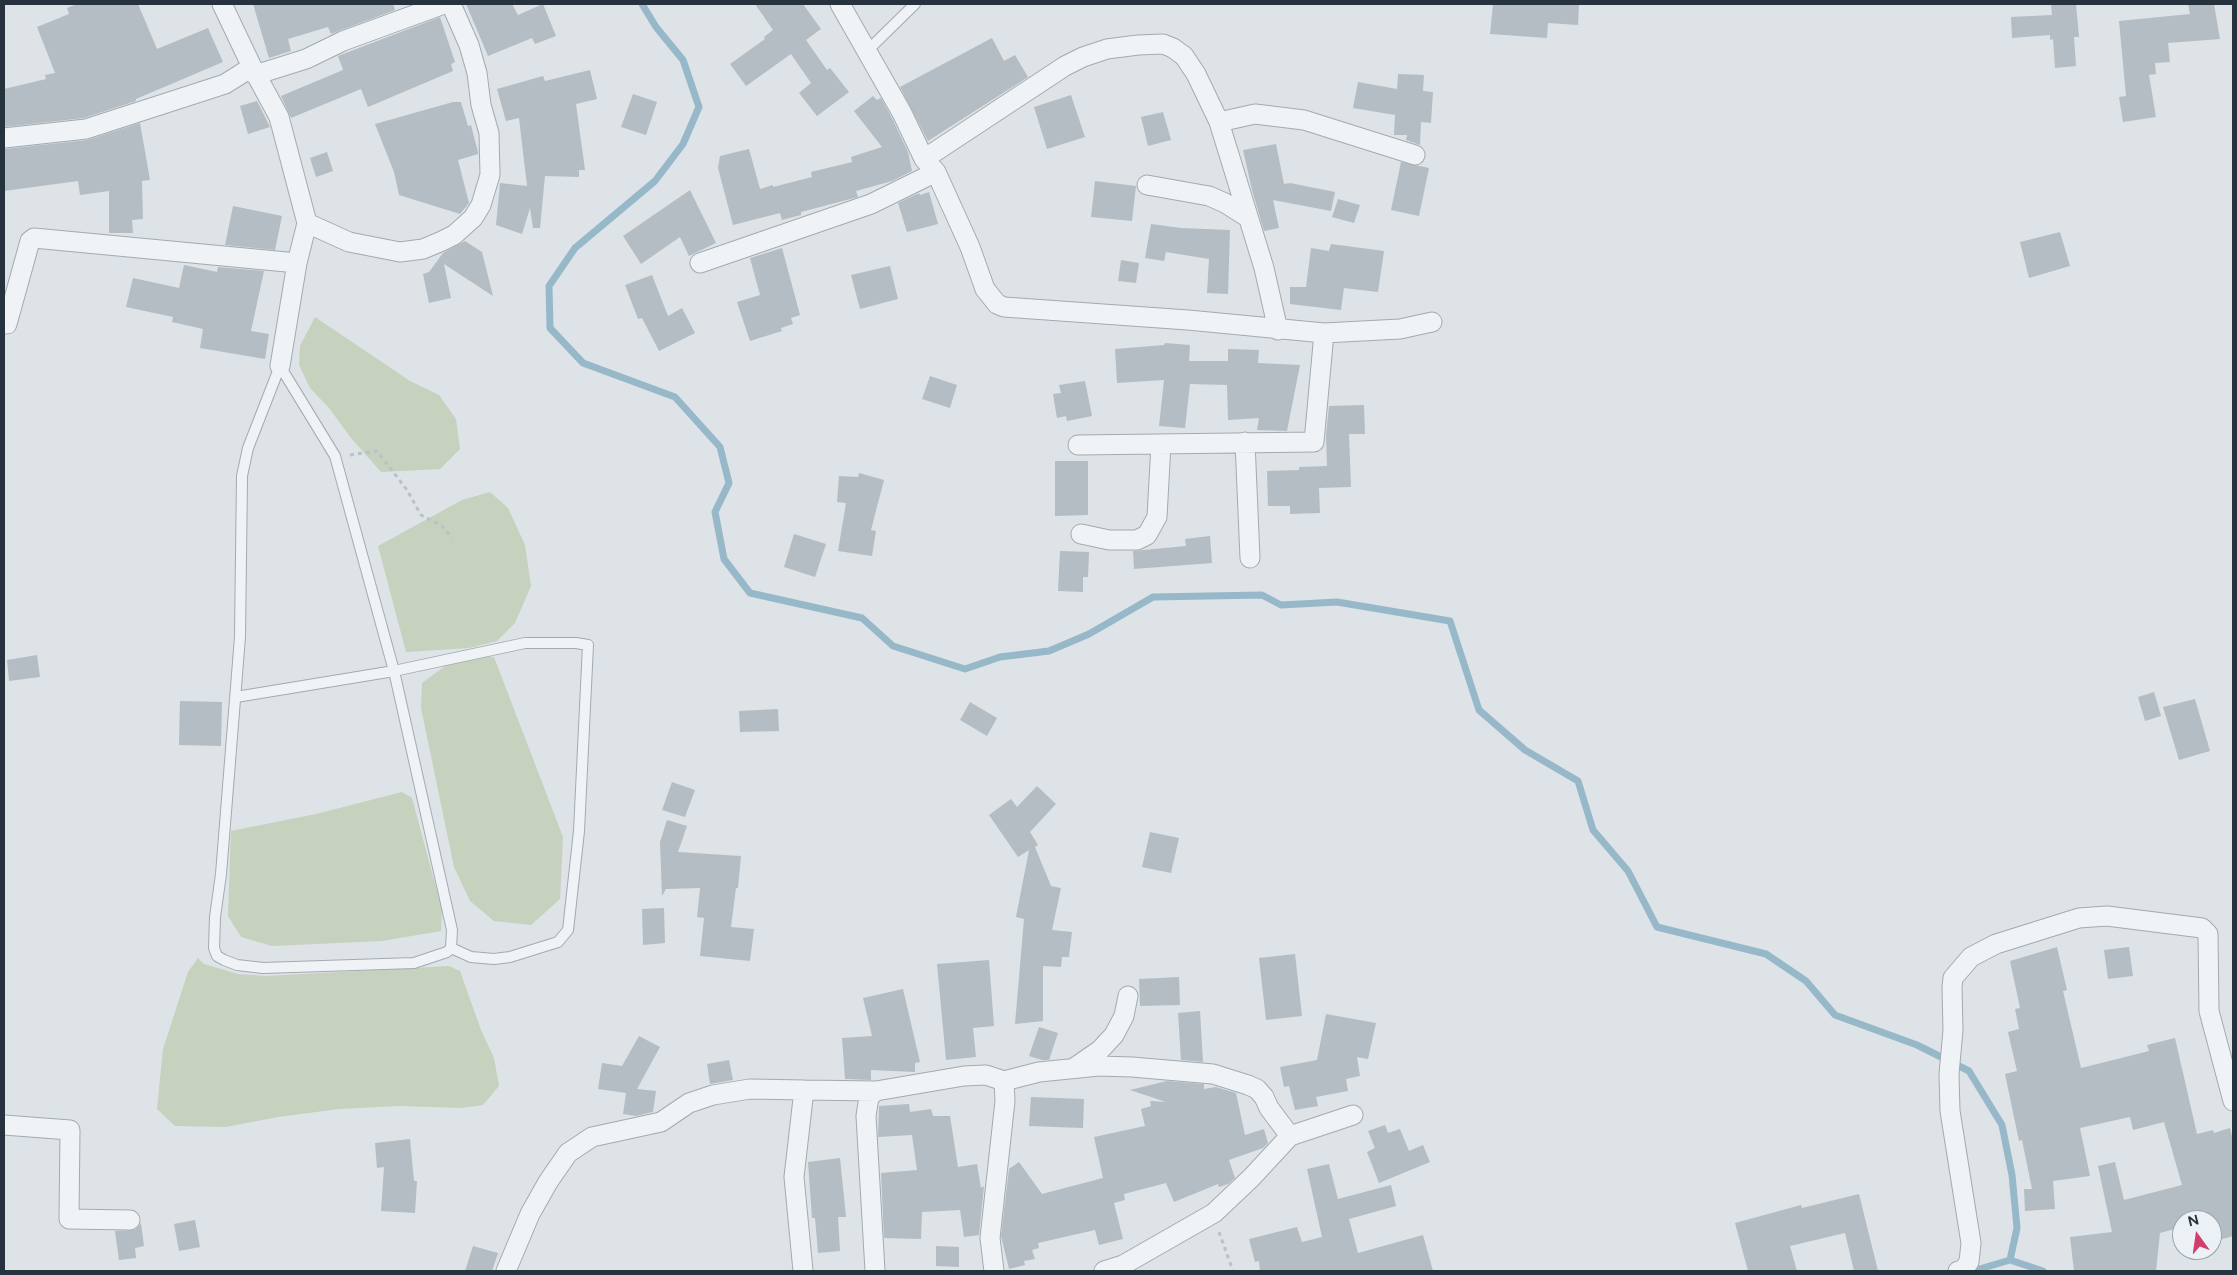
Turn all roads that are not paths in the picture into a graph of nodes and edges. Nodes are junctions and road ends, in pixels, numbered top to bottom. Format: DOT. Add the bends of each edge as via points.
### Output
graph roads {
  1 [pos="222,4"];
  2 [pos="444,4"];
  3 [pos="450,4"];
  4 [pos="840,4"];
  5 [pos="915,4"];
  6 [pos="866,52"];
  7 [pos="254,71"];
  8 [pos="1219,122"];
  9 [pos="4,138"];
  10 [pos="1415,155"];
  11 [pos="930,166"];
  12 [pos="1147,186"];
  13 [pos="1247,218"];
  14 [pos="307,223"];
  15 [pos="297,263"];
  16 [pos="700,263"];
  17 [pos="1432,322"];
  18 [pos="5,329"];
  19 [pos="1278,330"];
  20 [pos="1324,333"];
  21 [pos="280,366"];
  22 [pos="1245,442"];
  23 [pos="1161,444"];
  24 [pos="1078,445"];
  25 [pos="1081,534"];
  26 [pos="1250,558"];
  27 [pos="394,671"];
  28 [pos="236,696"];
  29 [pos="451,948"];
  30 [pos="1128,996"];
  31 [pos="1074,1068"];
  32 [pos="1004,1081"];
  33 [pos="804,1090"];
  34 [pos="876,1091"];
  35 [pos="2233,1101"];
  36 [pos="1353,1115"];
  37 [pos="4,1125"];
  38 [pos="1290,1136"];
  39 [pos="130,1220"];
  40 [pos="1963,1267"];
  41 [pos="506,1271"];
  42 [pos="803,1271"];
  43 [pos="875,1271"];
  44 [pos="994,1271"];
  45 [pos="1104,1271"];
  1 -- 7 [label="street"];
  2 -- 7 [label="street" via="342,41 306,59"];
  3 -- 14 [label="street" via="469,45 489,133 490,175 481,205 473,218 442,241 423,249 400,252 349,242"];
  4 -- 6 [label="street"];
  5 -- 6 [label="lane"];
  6 -- 11 [label="street"];
  7 -- 9 [label="street" via="225,84 86,129"];
  7 -- 14 [label="street" via="279,117"];
  8 -- 10 [label="street" via="1255,114 1304,120"];
  8 -- 11 [label="street" via="1184,56 1162,44 1138,45 1107,50 1065,66"];
  8 -- 13 [label="street"];
  11 -- 16 [label="street" via="871,204"];
  11 -- 19 [label="street" via="970,247 985,289 997,304"];
  12 -- 13 [label="street" via="1209,196"];
  13 -- 19 [label="street" via="1264,268"];
  14 -- 15 [label="street"];
  15 -- 18 [label="street" via="34,238 30,241"];
  15 -- 21 [label="street"];
  17 -- 20 [label="street" via="1400,329"];
  19 -- 20 [label="street"];
  20 -- 22 [label="street" via="1314,442"];
  21 -- 27 [label="lane" via="335,456"];
  21 -- 28 [label="lane" via="248,448 242,476"];
  22 -- 23 [label="street"];
  22 -- 26 [label="street"];
  23 -- 24 [label="street"];
  23 -- 25 [label="street" via="1157,517 1147,535 1137,540 1109,540"];
  27 -- 28 [label="lane"];
  27 -- 29 [label="lane" via="452,930"];
  27 -- 29 [label="lane" via="525,643 588,645 579,831 568,930 558,942 510,957 471,957"];
  28 -- 29 [label="lane" via="215,917 214,948 217,956 237,965 263,968 414,962"];
  30 -- 31 [label="street" via="1124,1016 1114,1035 1100,1050"];
  31 -- 32 [label="street"];
  31 -- 38 [label="street" via="1132,1067 1224,1077 1257,1090"];
  32 -- 34 [label="street" via="986,1075 964,1076"];
  32 -- 44 [label="street" via="1004,1128 990,1238"];
  33 -- 34 [label="street"];
  33 -- 41 [label="street" via="750,1089 713,1095 689,1103 661,1122 592,1137 568,1153 548,1182 530,1214"];
  33 -- 42 [label="street" via="794,1177"];
  34 -- 43 [label="street" via="869,1097 866,1116"];
  35 -- 40 [label="street" via="2209,1011 2208,934 2202,928 2107,916 2079,918 1996,944 1971,957 1953,978 1949,1074 1950,1111 1970,1243"];
  36 -- 38 [label="street"];
  37 -- 39 [label="street" via="70,1130 69,1219"];
  38 -- 45 [label="street" via="1214,1213 1122,1265"];
}
